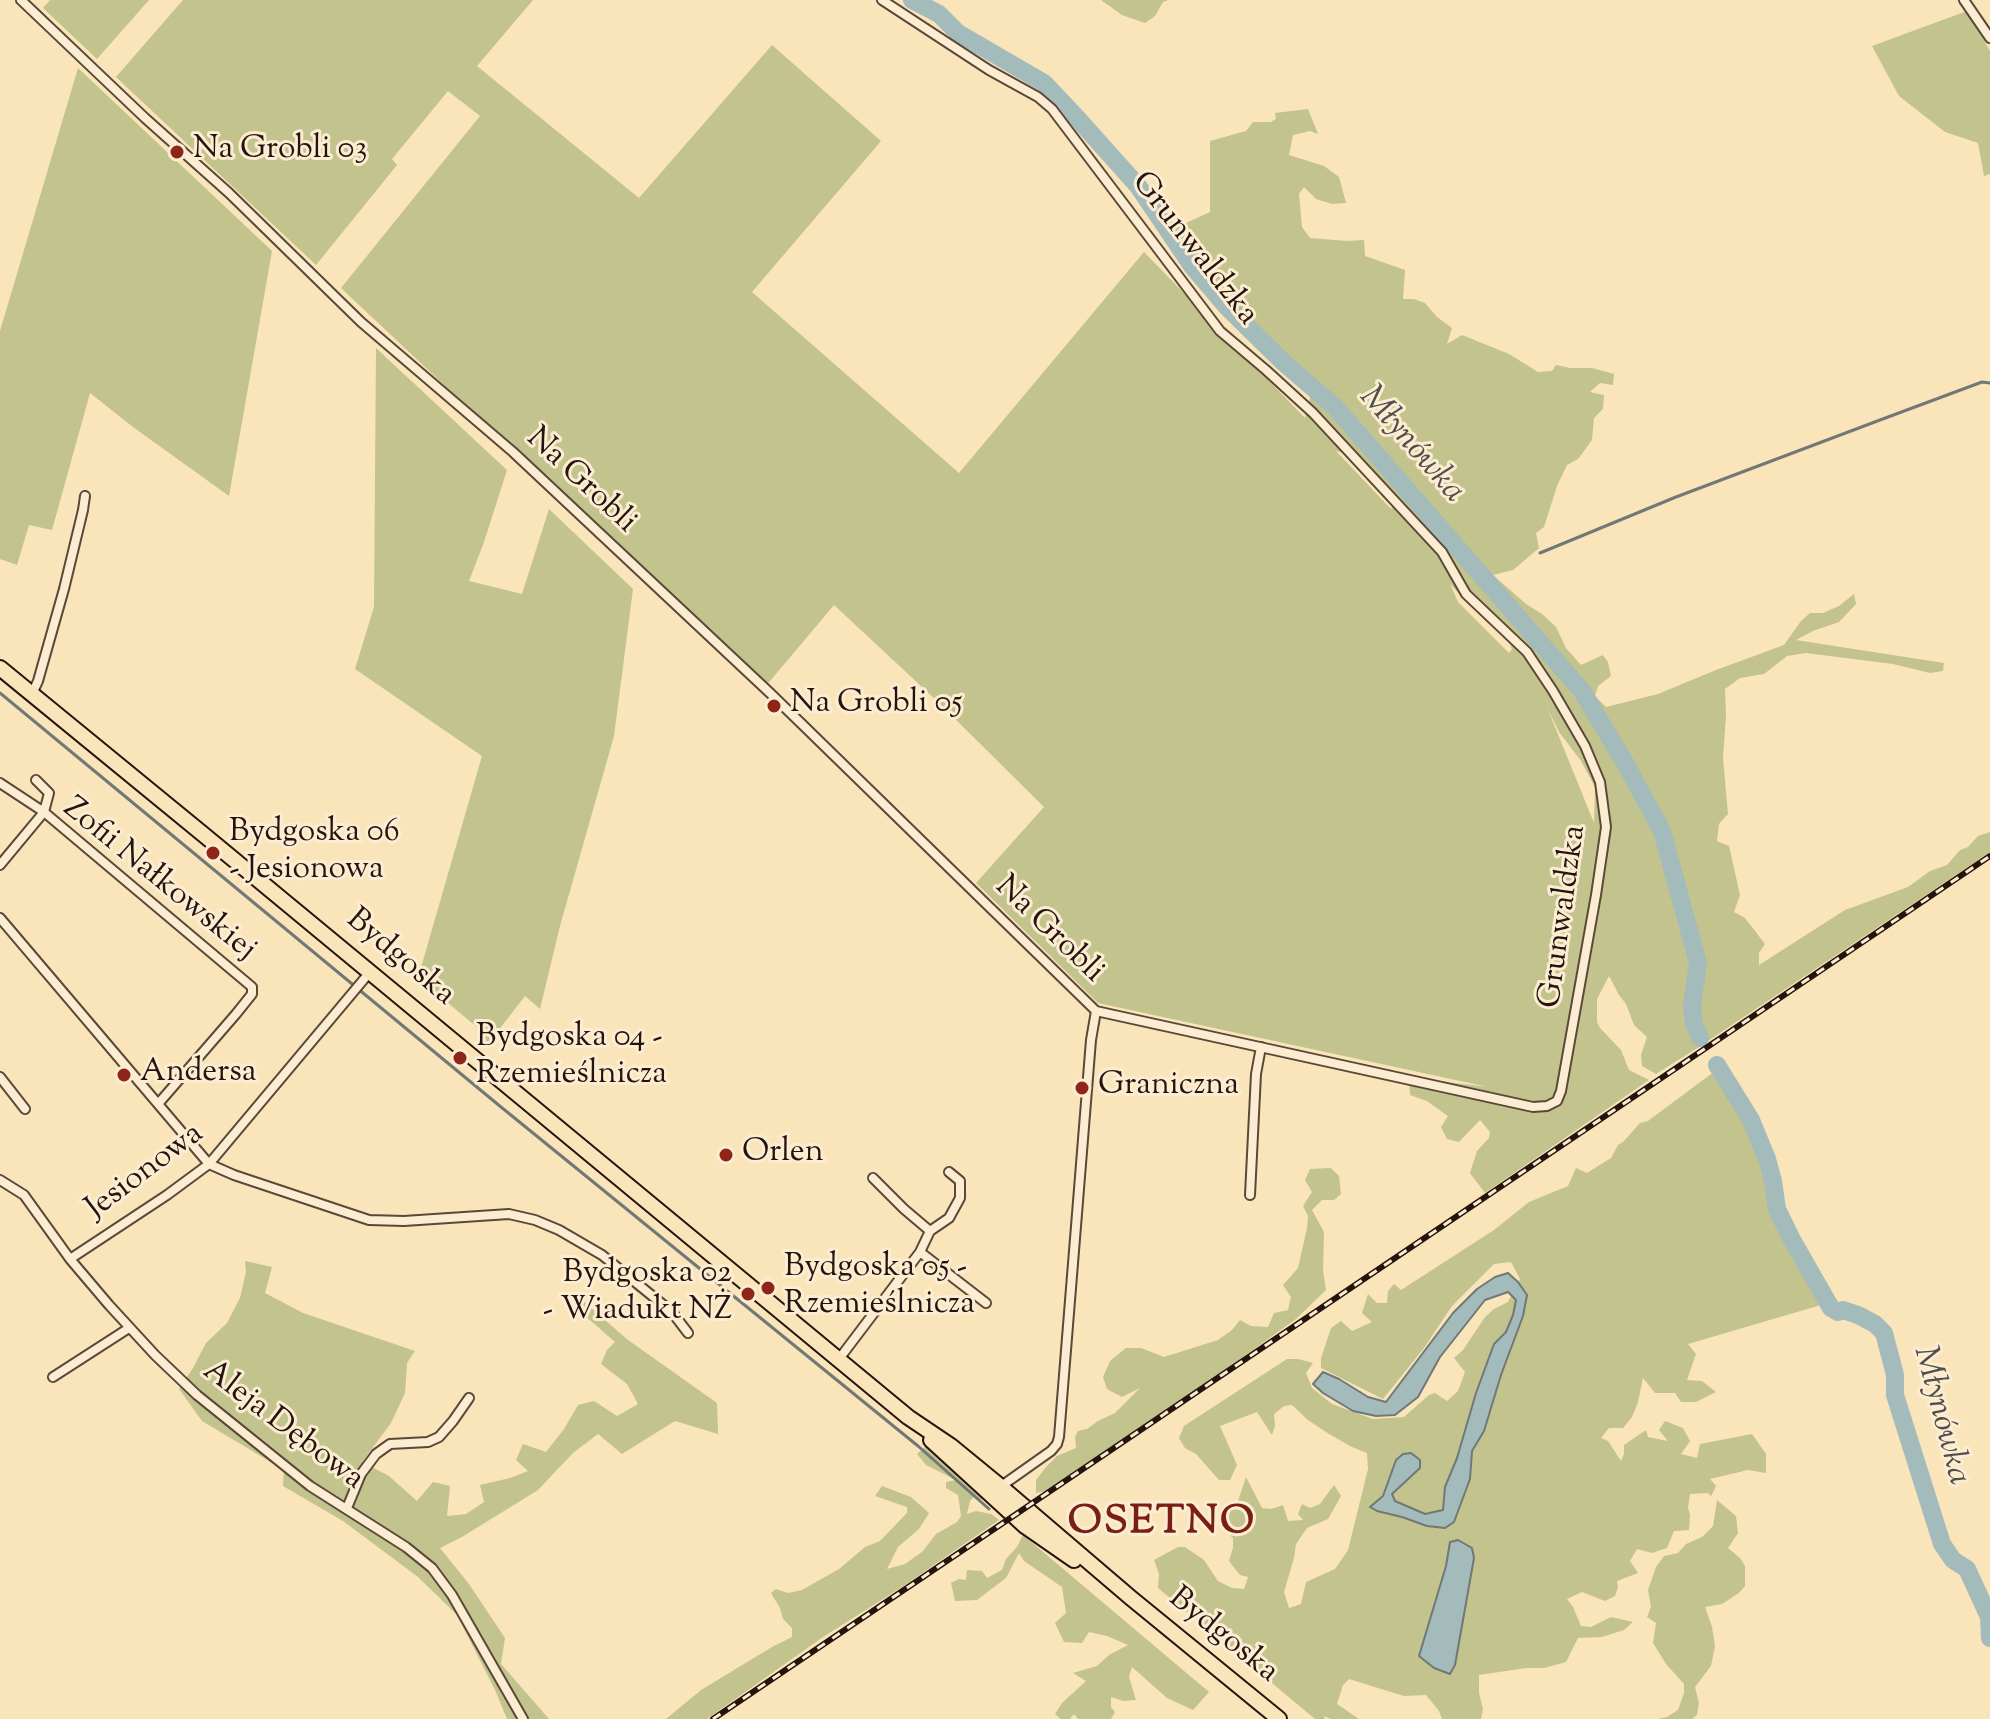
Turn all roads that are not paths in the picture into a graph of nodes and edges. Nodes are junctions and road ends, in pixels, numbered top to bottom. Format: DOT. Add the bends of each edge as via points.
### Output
graph roads {
  1 [pos="21,0"];
  2 [pos="882,0"];
  3 [pos="1964,0"];
  4 [pos="1990,38"];
  5 [pos="85,496"];
  6 [pos="0,668"];
  7 [pos="32,694"];
  8 [pos="36,780"];
  9 [pos="0,783"];
  10 [pos="44,812"];
  11 [pos="0,865"];
  12 [pos="0,918"];
  13 [pos="370,972"];
  14 [pos="1096,1011"];
  15 [pos="1261,1047"];
  16 [pos="0,1077"];
  17 [pos="158,1104"];
  18 [pos="25,1109"];
  19 [pos="209,1164"];
  20 [pos="949,1172"];
  21 [pos="873,1178"];
  22 [pos="0,1180"];
  23 [pos="1250,1195"];
  24 [pos="930,1231"];
  25 [pos="920,1252"];
  26 [pos="70,1259"];
  27 [pos="986,1303"];
  28 [pos="129,1328"];
  29 [pos="688,1333"];
  30 [pos="839,1359"];
  31 [pos="53,1377"];
  32 [pos="469,1398"];
  33 [pos="908,1417"];
  34 [pos="979,1484"];
  35 [pos="1001,1487"];
  36 [pos="347,1508"];
  37 [pos="1131,1598"];
  38 [pos="523,1719"];
  39 [pos="1279,1719"];
  1 -- 14 [label="street, Na Grobli" via="361,322 513,452 770,693"];
  2 -- 15 [label="street, Grunwaldzka" via="1052,109 1220,331 1313,413 1442,552 1466,594 1527,652 1585,746 1600,782 1606,827 1557,1101 1533,1107"];
  3 -- 4 [label="street"];
  5 -- 7 [label="street"];
  6 -- 7 [label="main road, Bydgoska"];
  7 -- 13 [label="main road, Bydgoska"];
  8 -- 10 [label="street" via="49,793"];
  9 -- 10 [label="street"];
  10 -- 11 [label="street, Zofii Nałkowskiej"];
  10 -- 17 [label="street, Zofii Nałkowskiej" via="252,987 236,1014"];
  12 -- 17 [label="street"];
  13 -- 19 [label="street, Jesionowa"];
  13 -- 30 [label="main road, Bydgoska"];
  14 -- 15 [label="street"];
  14 -- 35 [label="street" via="1059,1437 1051,1451"];
  15 -- 23 [label="street"];
  16 -- 18 [label="street"];
  17 -- 19 [label="street"];
  19 -- 26 [label="street, Jesionowa"];
  19 -- 29 [label="street" via="369,1220 509,1214 535,1220 602,1255 672,1312"];
  20 -- 24 [label="street" via="960,1181 960,1198 949,1218"];
  21 -- 24 [label="street"];
  22 -- 26 [label="street, Aleja Dębowa" via="24,1195"];
  24 -- 25 [label="street"];
  25 -- 27 [label="street"];
  25 -- 30 [label="street"];
  26 -- 28 [label="street, Aleja Dębowa"];
  28 -- 31 [label="street"];
  28 -- 36 [label="street, Aleja Dębowa" via="197,1395 310,1486"];
  30 -- 33 [label="main road, Bydgoska"];
  32 -- 36 [label="street" via="439,1437 390,1444 376,1454"];
  33 -- 34 [label="main road, Bydgoska"];
  33 -- 35 [label="main road, Bydgoska"];
  34 -- 35 [label="street"];
  34 -- 37 [label="main road, Bydgoska" via="1025,1526"];
  35 -- 37 [label="main road, Bydgoska"];
  36 -- 38 [label="street, Aleja Dębowa" via="432,1568"];
  37 -- 39 [label="main road, Bydgoska"];
}
